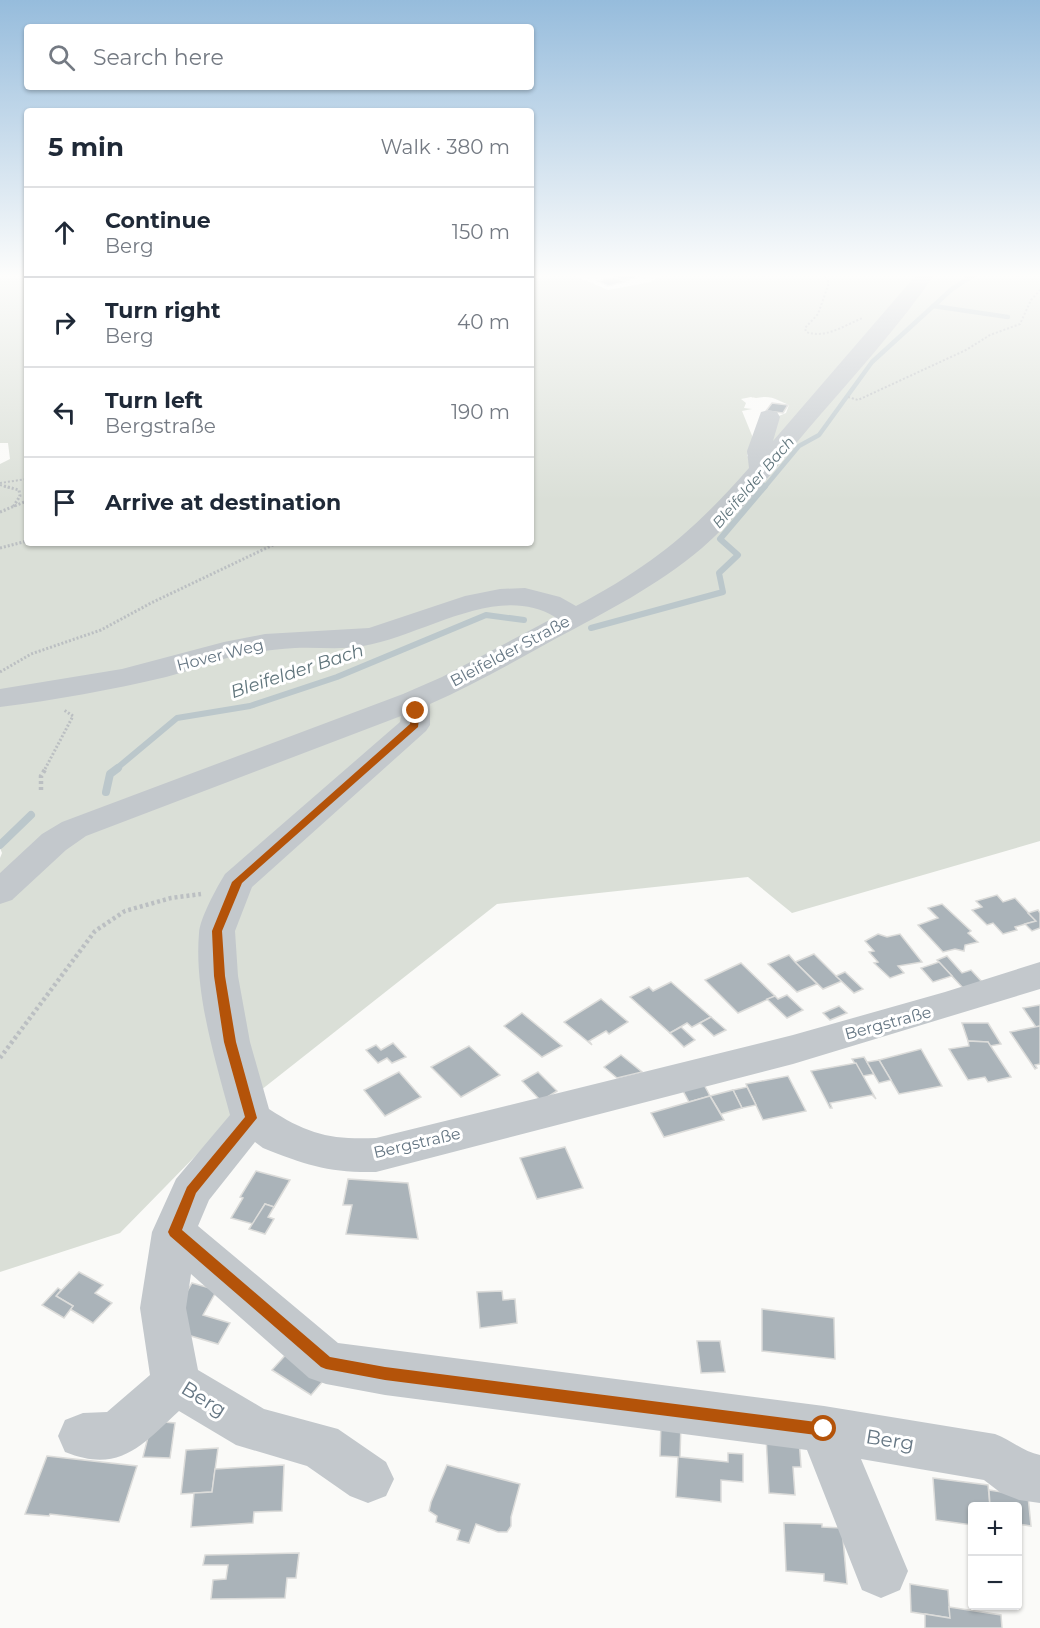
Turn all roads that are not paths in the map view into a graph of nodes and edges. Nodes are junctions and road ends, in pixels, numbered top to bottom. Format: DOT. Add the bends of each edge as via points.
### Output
graph roads {
  1 [pos="862,350"];
  2 [pos="769,417"];
  3 [pos="761,470"];
  4 [pos="575,617"];
  5 [pos="0,698"];
  6 [pos="414,700"];
  7 [pos="0,892"];
  8 [pos="1040,975"];
  9 [pos="251,1118"];
  10 [pos="174,1232"];
  11 [pos="176,1383"];
  12 [pos="824,1429"];
  13 [pos="83,1436"];
  14 [pos="368,1479"];
  15 [pos="1040,1479"];
  16 [pos="881,1571"];
  1 -- 3 [label="street, Bleifelder Straße"];
  2 -- 3 [label="street" via="759,451"];
  3 -- 4 [label="street, Bleifelder Straße" via="693,542 643,580"];
  4 -- 5 [label="street, Hover Weg" via="560,604 530,597 492,597 455,606 372,637 242,646 100,683"];
  4 -- 6 [label="street, Bleifelder Straße"];
  6 -- 7 [label="street, Bleifelder Straße" via="74,829 54,842"];
  6 -- 9 [label="street" via="414,725 237,882 217,931 219,976 230,1042"];
  8 -- 9 [label="street, Bergstraße" via="934,1011 376,1155 317,1152 278,1136"];
  9 -- 10 [label="street, Berg" via="191,1191"];
  10 -- 11 [label="street, Berg" via="163,1308"];
  10 -- 12 [label="street, Berg" via="326,1363"];
  11 -- 13 [label="street" via="117,1435"];
  11 -- 14 [label="street, Berg" via="254,1429 320,1446"];
  12 -- 15 [label="street, Berg" via="995,1458 1019,1476"];
  12 -- 16 [label="street"];
}
